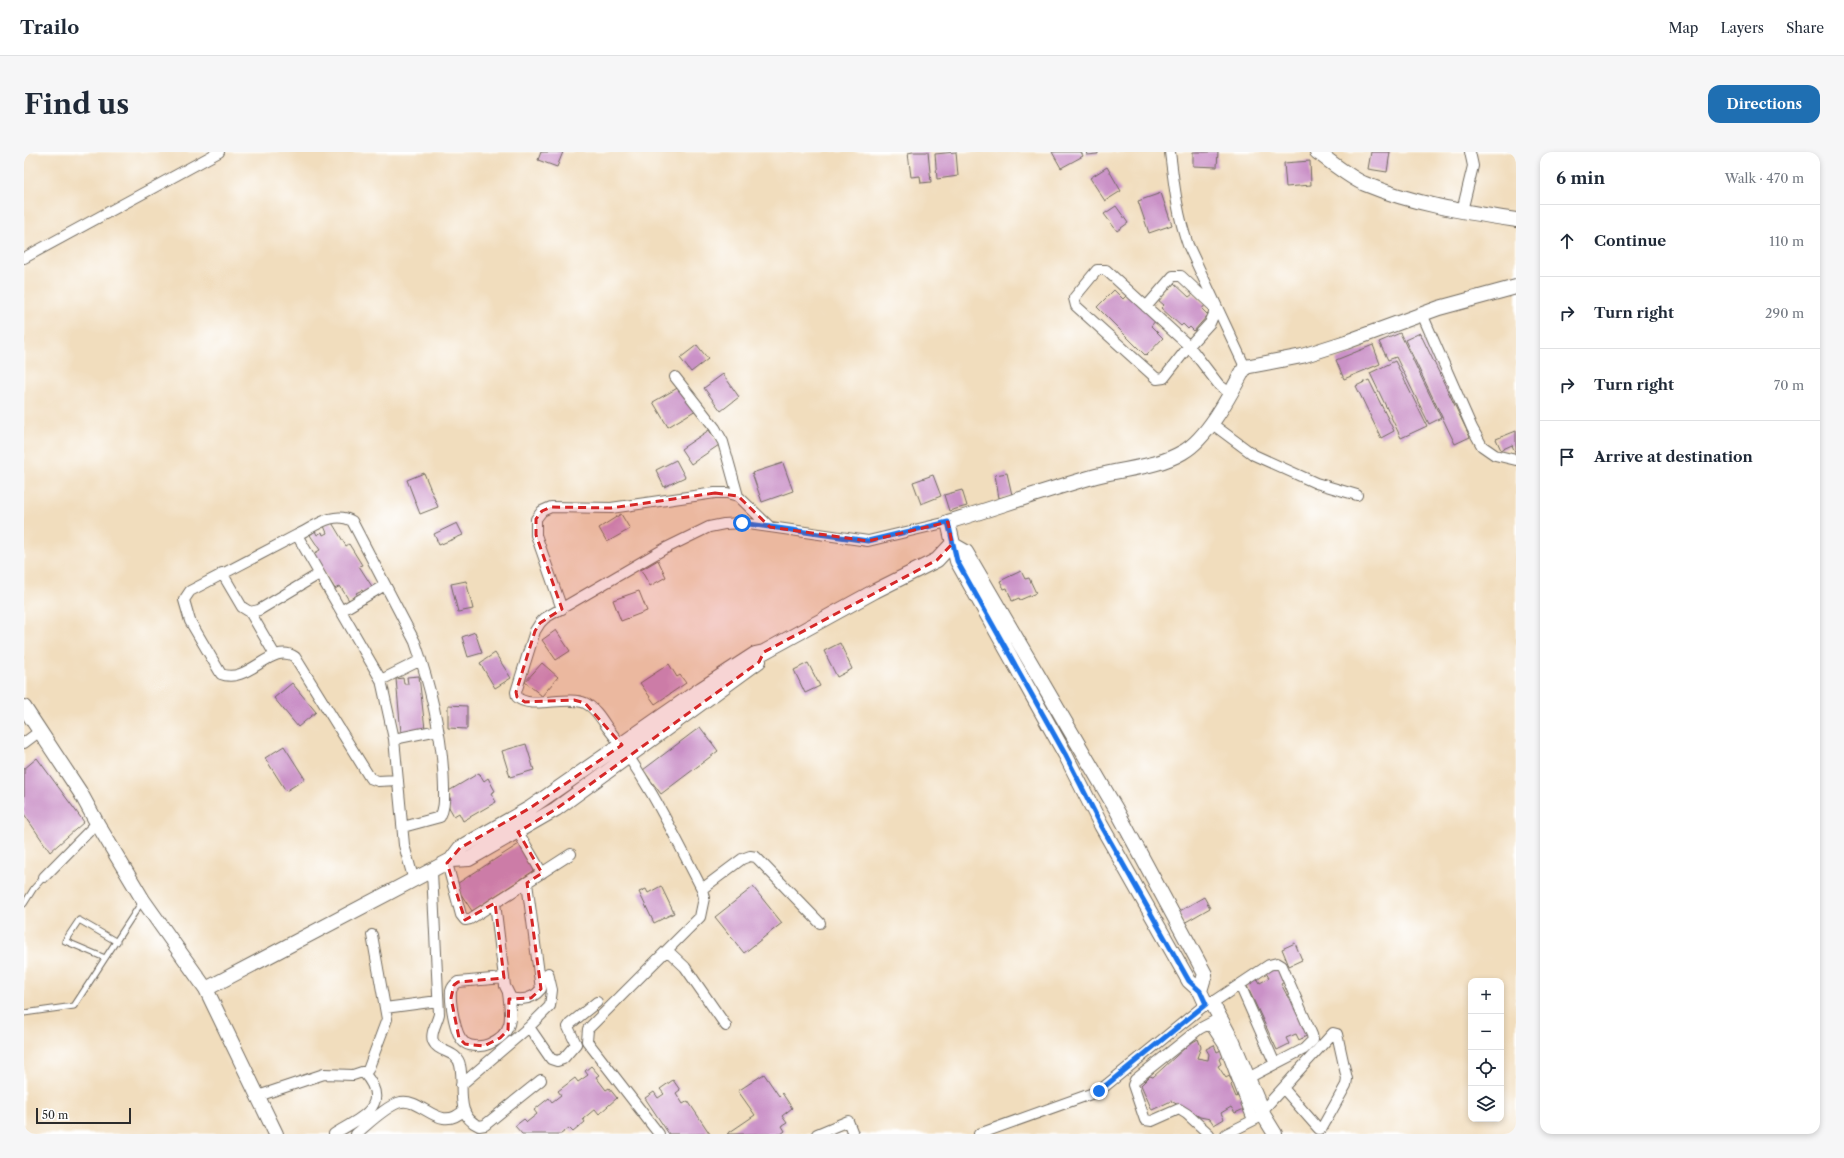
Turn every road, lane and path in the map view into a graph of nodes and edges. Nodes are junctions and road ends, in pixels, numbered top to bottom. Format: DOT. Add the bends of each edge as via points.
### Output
graph roads {
  1 [pos="219,152"];
  2 [pos="1170,152"];
  3 [pos="1317,152"];
  4 [pos="1470,152"];
  5 [pos="1462,211"];
  6 [pos="1516,220"];
  7 [pos="24,258"];
  8 [pos="1516,287"];
  9 [pos="1146,307"];
  10 [pos="1422,314"];
  11 [pos="1190,346"];
  12 [pos="1245,367"];
  13 [pos="675,376"];
  14 [pos="1230,393"];
  15 [pos="1211,424"];
  16 [pos="1516,460"];
  17 [pos="1357,495"];
  18 [pos="738,496"];
  19 [pos="948,522"];
  20 [pos="770,527"];
  21 [pos="297,535"];
  22 [pos="952,544"];
  23 [pos="222,573"];
  24 [pos="319,574"];
  25 [pos="385,585"];
  26 [pos="562,609"];
  27 [pos="341,611"];
  28 [pos="250,612"];
  29 [pos="275,655"];
  30 [pos="421,660"];
  31 [pos="381,680"];
  32 [pos="24,707"];
  33 [pos="438,730"];
  34 [pos="40,731"];
  35 [pos="394,739"];
  36 [pos="24,743"];
  37 [pos="625,751"];
  38 [pos="398,780"];
  39 [pos="549,796"];
  40 [pos="556,809"];
  41 [pos="97,823"];
  42 [pos="403,827"];
  43 [pos="518,832"];
  44 [pos="571,854"];
  45 [pos="449,862"];
  46 [pos="432,872"];
  47 [pos="542,873"];
  48 [pos="44,877"];
  49 [pos="414,881"];
  50 [pos="527,883"];
  51 [pos="702,889"];
  52 [pos="143,900"];
  53 [pos="495,903"];
  54 [pos="24,904"];
  55 [pos="820,923"];
  56 [pos="372,935"];
  57 [pos="116,942"];
  58 [pos="667,950"];
  59 [pos="105,958"];
  60 [pos="548,973"];
  61 [pos="504,978"];
  62 [pos="1240,985"];
  63 [pos="206,990"];
  64 [pos="1200,991"];
  65 [pos="508,992"];
  66 [pos="438,1001"];
  67 [pos="596,1002"];
  68 [pos="1209,1003"];
  69 [pos="385,1008"];
  70 [pos="24,1013"];
  71 [pos="1215,1021"];
  72 [pos="726,1026"];
  73 [pos="529,1027"];
  74 [pos="1275,1064"];
  75 [pos="364,1072"];
  76 [pos="1248,1078"];
  77 [pos="542,1080"];
  78 [pos="461,1085"];
  79 [pos="1283,1088"];
  80 [pos="258,1096"];
  81 [pos="464,1110"];
  82 [pos="1260,1116"];
  83 [pos="276,1134"];
  84 [pos="334,1134"];
  85 [pos="356,1134"];
  86 [pos="659,1134"];
  87 [pos="817,1134"];
  88 [pos="853,1134"];
  89 [pos="979,1134"];
  90 [pos="1209,1134"];
  91 [pos="1226,1134"];
  92 [pos="1275,1134"];
  1 -- 7 [label="street"];
  2 -- 12 [label="street" via="1181,226"];
  3 -- 5 [label="street" via="1364,184 1416,201"];
  4 -- 5 [label="street" via="1473,166"];
  5 -- 6 [label="street"];
  8 -- 10 [label="street"];
  9 -- 11 [label="street"];
  9 -- 11 [label="street" via="1173,276 1181,276 1214,307 1210,323"];
  9 -- 11 [label="street" via="1106,270 1101,269 1097,270 1074,298 1076,306 1157,379 1164,378"];
  10 -- 12 [label="street" via="1302,356"];
  10 -- 16 [label="street" via="1482,446 1495,455"];
  11 -- 14 [label="street" via="1219,385"];
  12 -- 14 [label="street"];
  13 -- 18 [label="street" via="723,442"];
  14 -- 15 [label="street"];
  15 -- 17 [label="street" via="1254,455 1316,483"];
  15 -- 19 [label="street" via="1184,452 1150,465 1097,476"];
  18 -- 20 [label="street"];
  18 -- 26 [label="street" via="715,493 611,508 551,507 542,512 536,519 536,535"];
  19 -- 20 [label="street" via="868,541"];
  19 -- 22 [label="street"];
  20 -- 26 [label="street" via="742,523 708,527 664,549"];
  21 -- 23 [label="street"];
  21 -- 24 [label="street"];
  21 -- 25 [label="street" via="335,516 345,517 352,521"];
  22 -- 37 [label="street" via="938,560 756,654"];
  22 -- 64 [label="street" via="957,561 1065,754 1101,825 1189,981"];
  22 -- 64 [label="street" via="966,552 1116,809 1205,974"];
  23 -- 28 [label="street" via="242,607"];
  23 -- 29 [label="street" via="190,591 184,600 190,620 221,674 235,676"];
  24 -- 27 [label="street"];
  24 -- 28 [label="street" via="259,610"];
  25 -- 27 [label="street"];
  25 -- 30 [label="street"];
  26 -- 37 [label="street" via="540,623 535,631 516,692 517,697 526,702 574,700 585,703 593,709"];
  27 -- 31 [label="street"];
  28 -- 29 [label="street"];
  29 -- 38 [label="street" via="282,652 295,657 370,778 378,781"];
  30 -- 31 [label="street"];
  30 -- 33 [label="street"];
  31 -- 35 [label="street"];
  32 -- 34 [label="street"];
  33 -- 35 [label="street"];
  33 -- 42 [label="street" via="443,767 444,811 440,818"];
  34 -- 36 [label="street"];
  34 -- 41 [label="street"];
  35 -- 38 [label="street"];
  37 -- 39 [label="street"];
  37 -- 40 [label="street"];
  37 -- 51 [label="street" via="659,805"];
  38 -- 42 [label="street"];
  39 -- 40 [label="street"];
  39 -- 45 [label="street" via="460,848"];
  40 -- 43 [label="street"];
  41 -- 48 [label="street"];
  41 -- 52 [label="street"];
  42 -- 49 [label="street" via="404,845"];
  43 -- 45 [label="street" via="469,859"];
  43 -- 47 [label="street"];
  44 -- 47 [label="street"];
  45 -- 46 [label="street"];
  45 -- 53 [label="street" via="461,915 465,920"];
  46 -- 49 [label="street"];
  46 -- 66 [label="street"];
  47 -- 50 [label="street"];
  48 -- 54 [label="lane"];
  49 -- 63 [label="street"];
  50 -- 53 [label="street"];
  50 -- 65 [label="street" via="541,989 536,995 524,999 511,998"];
  51 -- 55 [label="street" via="742,859 756,857"];
  51 -- 58 [label="street" via="704,898 700,917"];
  52 -- 57 [label="lane"];
  52 -- 63 [label="street"];
  53 -- 61 [label="street"];
  56 -- 69 [label="street"];
  57 -- 59 [label="lane"];
  57 -- 59 [label="lane" via="79,920 65,941"];
  58 -- 72 [label="street" via="685,967"];
  58 -- 86 [label="street" via="588,1029 586,1035 587,1041"];
  59 -- 70 [label="lane" via="74,1006"];
  60 -- 73 [label="street" via="552,990 550,1006"];
  61 -- 65 [label="street"];
  61 -- 65 [label="street" via="458,982 451,990 456,1028 459,1038 465,1044 484,1046 505,1034 510,1017"];
  62 -- 68 [label="street"];
  62 -- 74 [label="street"];
  62 -- 74 [label="street" via="1270,965 1277,963 1282,966 1313,1040 1304,1050"];
  63 -- 80 [label="street"];
  64 -- 68 [label="street"];
  66 -- 69 [label="street"];
  66 -- 78 [label="street" via="439,1014 432,1034 433,1040 436,1046 458,1059"];
  67 -- 73 [label="street" via="568,1027 576,1044 563,1059 551,1059"];
  68 -- 71 [label="street"];
  68 -- 89 [label="street" via="1099,1091"];
  69 -- 75 [label="street" via="386,1019 371,1066"];
  71 -- 76 [label="street" via="1233,1042"];
  71 -- 82 [label="street" via="1225,1047"];
  71 -- 90 [label="street" via="1199,1029 1135,1080 1133,1085 1144,1120 1152,1121 1179,1109"];
  73 -- 78 [label="street"];
  74 -- 76 [label="street"];
  75 -- 80 [label="street" via="353,1075 324,1074"];
  75 -- 84 [label="street" via="375,1090 374,1104 361,1117"];
  76 -- 82 [label="street"];
  77 -- 81 [label="street" via="485,1125 473,1124"];
  78 -- 81 [label="street"];
  79 -- 79 [label="street" via="1332,1033 1336,1034 1347,1078 1346,1085 1322,1128 1319,1129"];
  79 -- 82 [label="street"];
  80 -- 83 [label="street"];
  81 -- 85 [label="street" via="457,1118 451,1120 429,1114 407,1102 400,1103 388,1109"];
  82 -- 91 [label="street"];
  82 -- 92 [label="street"];
  87 -- 88 [label="street" via="848,1120"];
}
